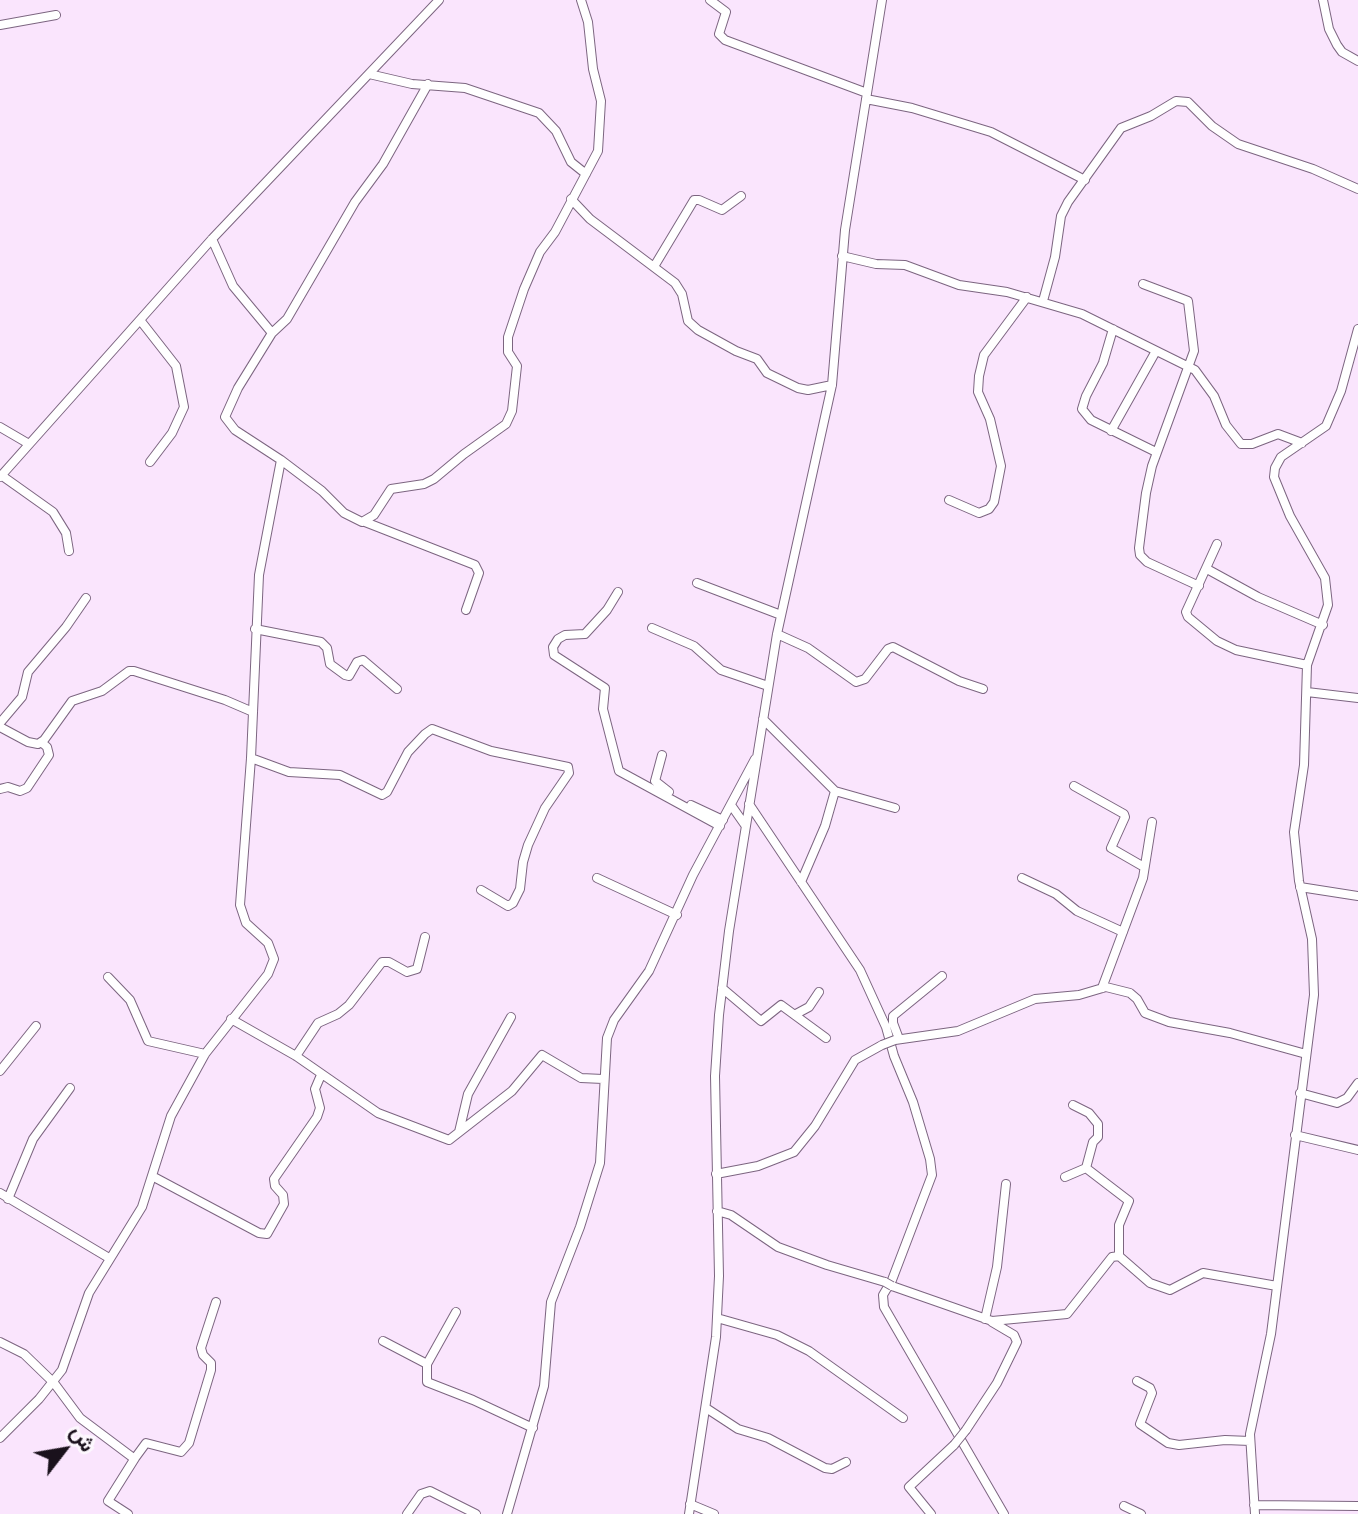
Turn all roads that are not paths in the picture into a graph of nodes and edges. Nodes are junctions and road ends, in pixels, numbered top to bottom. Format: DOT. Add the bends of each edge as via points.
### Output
graph roads {
  1 [pos="439,0"];
  2 [pos="581,0"];
  3 [pos="710,0"];
  4 [pos="882,0"];
  5 [pos="1323,0"];
  6 [pos="56,15"];
  7 [pos="0,25"];
  8 [pos="1358,61"];
  9 [pos="369,74"];
  10 [pos="428,84"];
  11 [pos="867,96"];
  12 [pos="586,174"];
  13 [pos="1085,180"];
  14 [pos="1358,189"];
  15 [pos="741,196"];
  16 [pos="571,199"];
  17 [pos="212,239"];
  18 [pos="842,256"];
  19 [pos="655,265"];
  20 [pos="1143,284"];
  21 [pos="1027,297"];
  22 [pos="1043,301"];
  23 [pos="140,320"];
  24 [pos="1113,329"];
  25 [pos="1358,329"];
  26 [pos="272,333"];
  27 [pos="1156,351"];
  28 [pos="1189,365"];
  29 [pos="832,385"];
  30 [pos="0,427"];
  31 [pos="1111,431"];
  32 [pos="1302,443"];
  33 [pos="29,444"];
  34 [pos="1156,452"];
  35 [pos="281,460"];
  36 [pos="150,462"];
  37 [pos="1,476"];
  38 [pos="949,500"];
  39 [pos="365,522"];
  40 [pos="1217,544"];
  41 [pos="69,551"];
  42 [pos="1207,569"];
  43 [pos="697,583"];
  44 [pos="1199,586"];
  45 [pos="618,592"];
  46 [pos="86,598"];
  47 [pos="466,610"];
  48 [pos="781,615"];
  49 [pos="1323,625"];
  50 [pos="652,628"];
  51 [pos="255,629"];
  52 [pos="777,634"];
  53 [pos="1307,665"];
  54 [pos="768,686"];
  55 [pos="397,689"];
  56 [pos="983,689"];
  57 [pos="1307,692"];
  58 [pos="1358,698"];
  59 [pos="253,712"];
  60 [pos="763,719"];
  61 [pos="0,725"];
  62 [pos="41,742"];
  63 [pos="759,750"];
  64 [pos="662,755"];
  65 [pos="251,758"];
  66 [pos="1074,786"];
  67 [pos="0,789"];
  68 [pos="835,791"];
  69 [pos="749,804"];
  70 [pos="731,805"];
  71 [pos="895,808"];
  72 [pos="1152,822"];
  73 [pos="721,823"];
  74 [pos="745,825"];
  75 [pos="1144,867"];
  76 [pos="597,878"];
  77 [pos="1022,878"];
  78 [pos="801,882"];
  79 [pos="1300,887"];
  80 [pos="481,890"];
  81 [pos="1358,896"];
  82 [pos="677,915"];
  83 [pos="1123,932"];
  84 [pos="425,937"];
  85 [pos="942,976"];
  86 [pos="108,977"];
  87 [pos="722,988"];
  88 [pos="1102,988"];
  89 [pos="819,992"];
  90 [pos="796,1014"];
  91 [pos="511,1017"];
  92 [pos="231,1019"];
  93 [pos="36,1026"];
  94 [pos="826,1038"];
  95 [pos="897,1039"];
  96 [pos="205,1054"];
  97 [pos="1306,1054"];
  98 [pos="296,1056"];
  99 [pos="0,1071"];
  100 [pos="321,1075"];
  101 [pos="603,1079"];
  102 [pos="1358,1083"];
  103 [pos="70,1088"];
  104 [pos="1300,1093"];
  105 [pos="1073,1105"];
  106 [pos="459,1133"];
  107 [pos="1295,1135"];
  108 [pos="1358,1150"];
  109 [pos="1086,1168"];
  110 [pos="716,1174"];
  111 [pos="152,1176"];
  112 [pos="1065,1177"];
  113 [pos="1006,1184"];
  114 [pos="4,1196"];
  115 [pos="717,1211"];
  116 [pos="1119,1256"];
  117 [pos="109,1258"];
  118 [pos="1277,1286"];
  119 [pos="216,1302"];
  120 [pos="456,1312"];
  121 [pos="717,1318"];
  122 [pos="988,1320"];
  123 [pos="383,1341"];
  124 [pos="0,1342"];
  125 [pos="427,1364"];
  126 [pos="1137,1381"];
  127 [pos="54,1383"];
  128 [pos="706,1408"];
  129 [pos="903,1418"];
  130 [pos="533,1428"];
  131 [pos="0,1438"];
  132 [pos="1250,1441"];
  133 [pos="135,1458"];
  134 [pos="846,1462"];
  135 [pos="1124,1506"];
  136 [pos="1358,1506"];
  137 [pos="690,1509"];
  138 [pos="1254,1510"];
  139 [pos="128,1514"];
  140 [pos="407,1514"];
  141 [pos="476,1514"];
  142 [pos="507,1514"];
  143 [pos="714,1514"];
  144 [pos="931,1514"];
  145 [pos="1004,1514"];
  146 [pos="1141,1514"];
  1 -- 9 [label="street"];
  2 -- 12 [label="street" via="601,108 598,151"];
  3 -- 11 [label="street" via="726,12 719,34 725,40"];
  4 -- 11 [label="street"];
  5 -- 8 [label="street" via="1337,45"];
  6 -- 7 [label="street"];
  9 -- 10 [label="street"];
  9 -- 17 [label="street"];
  10 -- 12 [label="street" via="465,88 539,113 556,131 571,162"];
  10 -- 26 [label="street" via="287,319"];
  11 -- 13 [label="street" via="991,132"];
  11 -- 18 [label="street"];
  12 -- 16 [label="street"];
  13 -- 14 [label="street" via="1121,128 1182,101 1238,144"];
  13 -- 22 [label="street" via="1061,216"];
  15 -- 19 [label="street" via="722,210 694,200"];
  16 -- 19 [label="street"];
  16 -- 39 [label="street" via="540,252 508,337 508,352 517,366 506,424 434,479 391,489"];
  17 -- 23 [label="street"];
  17 -- 26 [label="street" via="233,286"];
  18 -- 21 [label="street" via="905,265 959,285"];
  18 -- 29 [label="street"];
  19 -- 29 [label="street" via="680,288 688,321 698,330 757,359 767,373 798,388"];
  20 -- 28 [label="street" via="1188,301 1194,346"];
  21 -- 22 [label="street"];
  21 -- 38 [label="street" via="984,355 979,376 978,392 1001,466 994,502 979,513"];
  22 -- 24 [label="street"];
  23 -- 33 [label="street"];
  23 -- 36 [label="street" via="176,366 184,407"];
  24 -- 27 [label="street"];
  24 -- 31 [label="street" via="1082,405 1085,415"];
  25 -- 32 [label="street" via="1331,416"];
  26 -- 35 [label="street" via="225,417 235,430"];
  27 -- 28 [label="street"];
  27 -- 31 [label="street"];
  28 -- 32 [label="street" via="1241,444 1278,434"];
  28 -- 34 [label="street"];
  29 -- 48 [label="street"];
  30 -- 33 [label="street"];
  31 -- 34 [label="street"];
  32 -- 49 [label="street" via="1281,457 1274,477 1325,578 1328,605"];
  33 -- 37 [label="street"];
  34 -- 44 [label="street" via="1140,555"];
  35 -- 39 [label="street" via="344,513"];
  35 -- 51 [label="street" via="259,575"];
  37 -- 41 [label="street" via="53,512 66,533"];
  39 -- 47 [label="street" via="475,565 479,573"];
  40 -- 42 [label="street"];
  42 -- 44 [label="street"];
  42 -- 49 [label="street"];
  43 -- 48 [label="street"];
  44 -- 53 [label="street" via="1187,614 1217,641"];
  45 -- 73 [label="street" via="585,634 558,639 554,655 605,688 603,709 619,771"];
  46 -- 61 [label="street" via="28,672 22,697"];
  48 -- 52 [label="street"];
  49 -- 53 [label="street"];
  50 -- 54 [label="street" via="694,646 721,670"];
  51 -- 55 [label="street" via="321,642 330,664 347,676 363,660"];
  51 -- 59 [label="street"];
  52 -- 54 [label="street"];
  52 -- 56 [label="street" via="808,648 856,682 865,679 893,647"];
  53 -- 57 [label="street"];
  54 -- 60 [label="street"];
  57 -- 58 [label="street"];
  57 -- 79 [label="street" via="1294,832"];
  59 -- 62 [label="street" via="129,671 102,691 72,701"];
  59 -- 65 [label="street"];
  60 -- 63 [label="street"];
  60 -- 68 [label="street"];
  61 -- 62 [label="street" via="28,742"];
  62 -- 67 [label="street" via="49,755 27,788"];
  63 -- 69 [label="street"];
  63 -- 70 [label="street"];
  64 -- 73 [label="street" via="656,783"];
  65 -- 80 [label="street" via="289,772 340,775 382,795 403,759 432,729 491,751 568,767 528,845 513,903 508,906"];
  65 -- 92 [label="street" via="240,911 272,948 274,959"];
  66 -- 75 [label="street" via="1125,816 1111,848"];
  68 -- 71 [label="street"];
  68 -- 78 [label="street"];
  69 -- 74 [label="street"];
  69 -- 78 [label="street"];
  70 -- 73 [label="street"];
  70 -- 74 [label="street"];
  72 -- 75 [label="street"];
  73 -- 82 [label="street"];
  74 -- 87 [label="street"];
  75 -- 83 [label="street"];
  76 -- 82 [label="street"];
  77 -- 83 [label="street"];
  78 -- 145 [label="street" via="860,970 886,1027 930,1159 932,1175 883,1295 884,1307"];
  79 -- 81 [label="street"];
  79 -- 97 [label="street" via="1314,968"];
  82 -- 101 [label="street" via="610,1030"];
  83 -- 88 [label="street"];
  84 -- 98 [label="street" via="417,969 407,972 382,962 349,1005 318,1023"];
  85 -- 95 [label="street" via="893,1016"];
  86 -- 96 [label="street" via="130,1000 148,1041"];
  87 -- 90 [label="street" via="761,1021 781,1005"];
  87 -- 110 [label="street"];
  88 -- 95 [label="street" via="1035,999 958,1031"];
  88 -- 97 [label="street" via="1130,993 1145,1013 1169,1022"];
  89 -- 90 [label="street"];
  90 -- 94 [label="street"];
  91 -- 106 [label="street" via="468,1094"];
  92 -- 96 [label="street"];
  92 -- 98 [label="street"];
  93 -- 99 [label="street"];
  95 -- 110 [label="street, bridge" via="855,1060 794,1152"];
  96 -- 111 [label="street" via="171,1116"];
  97 -- 104 [label="street"];
  98 -- 100 [label="street"];
  100 -- 106 [label="street" via="390,1119 444,1139"];
  100 -- 111 [label="street" via="315,1089 317,1117 274,1179 284,1204 267,1234"];
  101 -- 106 [label="street" via="581,1078 542,1055 512,1091"];
  101 -- 130 [label="street" via="600,1163 551,1302 544,1386"];
  102 -- 104 [label="street" via="1337,1103"];
  103 -- 114 [label="street" via="33,1139"];
  104 -- 107 [label="street"];
  105 -- 109 [label="street" via="1098,1124"];
  107 -- 108 [label="street"];
  107 -- 118 [label="street"];
  109 -- 112 [label="street"];
  109 -- 116 [label="street" via="1129,1201 1119,1225"];
  110 -- 115 [label="street"];
  111 -- 117 [label="street" via="142,1207"];
  113 -- 122 [label="street"];
  114 -- 117 [label="street"];
  115 -- 121 [label="street"];
  115 -- 122 [label="street" via="778,1247"];
  116 -- 118 [label="street" via="1150,1283 1170,1290 1203,1273"];
  116 -- 122 [label="street" via="1112,1257 1067,1314"];
  117 -- 127 [label="street" via="84,1304"];
  118 -- 132 [label="street"];
  119 -- 133 [label="street" via="201,1348 211,1370 189,1443 178,1453 146,1443"];
  120 -- 125 [label="street"];
  121 -- 128 [label="street"];
  121 -- 129 [label="street" via="777,1335 809,1351"];
  122 -- 144 [label="street, bridge" via="1017,1342 966,1430 909,1487"];
  123 -- 125 [label="street"];
  124 -- 127 [label="street" via="24,1354"];
  125 -- 130 [label="street" via="425,1378 431,1385"];
  126 -- 132 [label="street" via="1152,1393 1140,1424 1168,1443"];
  127 -- 131 [label="street"];
  127 -- 133 [label="street" via="80,1418"];
  128 -- 134 [label="street" via="738,1429 768,1438 825,1468"];
  128 -- 137 [label="street"];
  130 -- 142 [label="street"];
  132 -- 138 [label="street"];
  133 -- 139 [label="street" via="108,1501"];
  135 -- 146 [label="street"];
  136 -- 138 [label="street"];
  137 -- 143 [label="street"];
  140 -- 141 [label="street" via="421,1494 430,1491"];
}
